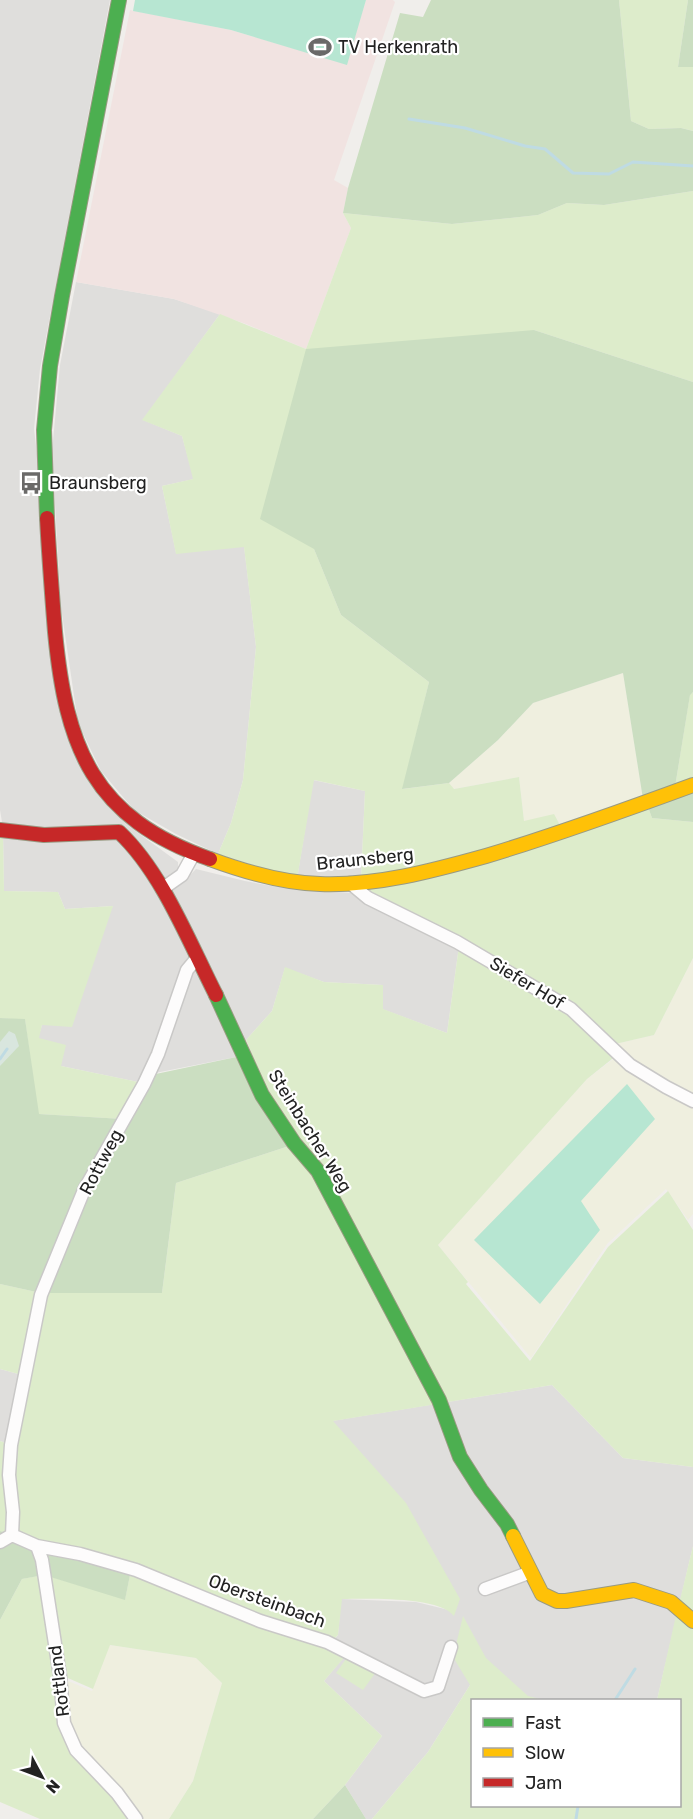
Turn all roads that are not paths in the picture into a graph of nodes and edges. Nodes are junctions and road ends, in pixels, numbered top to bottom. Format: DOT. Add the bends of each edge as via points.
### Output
graph roads {
  1 [pos="119,0"];
  2 [pos="693,785"];
  3 [pos="135,822"];
  4 [pos="0,830"];
  5 [pos="135,847"];
  6 [pos="193,855"];
  7 [pos="350,883"];
  8 [pos="162,889"];
  9 [pos="197,958"];
  10 [pos="693,1101"];
  11 [pos="12,1535"];
  12 [pos="0,1542"];
  13 [pos="37,1546"];
  14 [pos="531,1572"];
  15 [pos="485,1589"];
  16 [pos="693,1621"];
  17 [pos="451,1647"];
  18 [pos="136,1819"];
  1 -- 3 [label="main road, Braunsberg" via="57,315 44,454 46,529 62,695 88,768 114,803"];
  2 -- 7 [label="main road, Braunsberg" via="515,848 437,869"];
  3 -- 5 [label="street"];
  3 -- 6 [label="main road, Braunsberg"];
  4 -- 5 [label="main road" via="44,835 119,832"];
  5 -- 8 [label="main road, Steinbacher Weg"];
  6 -- 7 [label="main road, Braunsberg" via="272,877 318,884"];
  6 -- 8 [label="street" via="182,875"];
  7 -- 10 [label="street, Siefer Hof" via="368,898 465,947 571,1009 630,1065"];
  8 -- 9 [label="main road, Steinbacher Weg"];
  9 -- 11 [label="street, Rottweg" via="187,970 149,1074 84,1190 41,1295 10,1455"];
  9 -- 14 [label="main road, Steinbacher Weg" via="262,1095 318,1171 439,1400 460,1457 507,1524"];
  11 -- 12 [label="street"];
  11 -- 13 [label="street"];
  13 -- 17 [label="street, Obersteinbach" via="136,1570 260,1621 327,1642 424,1691 438,1687"];
  13 -- 18 [label="street, Rottland" via="60,1676 64,1723 76,1750"];
  14 -- 15 [label="street"];
  14 -- 16 [label="main road" via="542,1594 557,1601 634,1590 671,1602"];
}
